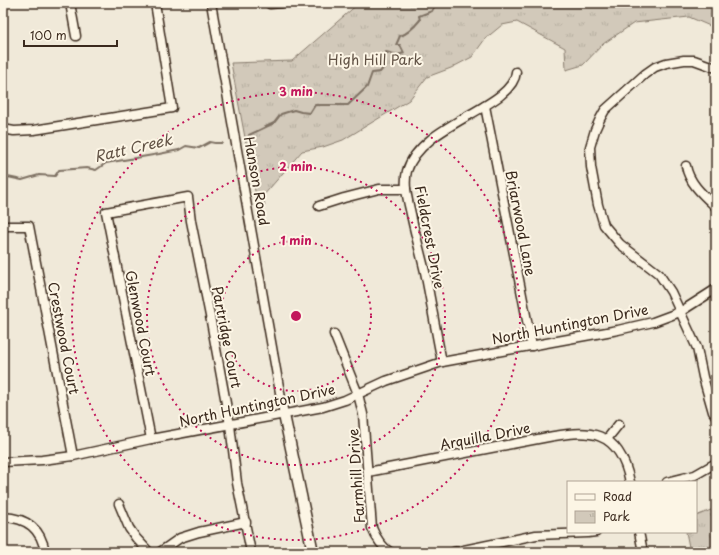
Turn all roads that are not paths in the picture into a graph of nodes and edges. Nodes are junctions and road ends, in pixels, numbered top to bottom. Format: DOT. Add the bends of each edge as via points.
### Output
graph roads {
  1 [pos="70,3"];
  2 [pos="155,3"];
  3 [pos="211,3"];
  4 [pos="282,3"];
  5 [pos="270,4"];
  6 [pos="76,36"];
  7 [pos="716,68"];
  8 [pos="516,72"];
  9 [pos="485,106"];
  10 [pos="3,129"];
  11 [pos="686,166"];
  12 [pos="406,189"];
  13 [pos="319,206"];
  14 [pos="716,207"];
  15 [pos="106,212"];
  16 [pos="3,226"];
  17 [pos="716,289"];
  18 [pos="680,312"];
  19 [pos="334,334"];
  20 [pos="532,346"];
  21 [pos="442,362"];
  22 [pos="358,394"];
  23 [pos="284,415"];
  24 [pos="716,416"];
  25 [pos="619,424"];
  26 [pos="230,425"];
  27 [pos="151,439"];
  28 [pos="607,440"];
  29 [pos="73,456"];
  30 [pos="3,462"];
  31 [pos="716,463"];
  32 [pos="368,472"];
  33 [pos="630,481"];
  34 [pos="671,481"];
  35 [pos="120,504"];
  36 [pos="3,518"];
  37 [pos="246,522"];
  38 [pos="592,533"];
  39 [pos="639,533"];
  40 [pos="45,552"];
  41 [pos="149,552"];
  42 [pos="160,552"];
  43 [pos="251,552"];
  44 [pos="313,552"];
  45 [pos="389,552"];
  46 [pos="454,552"];
  47 [pos="643,552"];
  1 -- 6 [label="street"];
  2 -- 10 [label="street" via="172,108 40,130"];
  3 -- 23 [label="street, Hanson Road"];
  4 -- 5 [label="street"];
  7 -- 18 [label="street" via="684,60 655,67 605,110 590,147 591,167 604,225 615,240 659,274"];
  8 -- 9 [label="street, Fieldcrest Drive" via="514,82 509,88"];
  9 -- 12 [label="street, Fieldcrest Drive" via="424,144 407,172"];
  9 -- 20 [label="street, Briarwood Lane"];
  11 -- 14 [label="street" via="693,183"];
  12 -- 13 [label="street" via="379,189"];
  12 -- 21 [label="street, Fieldcrest Drive"];
  15 -- 26 [label="street, Partridge Court" via="188,197"];
  15 -- 27 [label="street, Glenwood Court"];
  16 -- 29 [label="street, Crestwood Court" via="29,226"];
  17 -- 18 [label="street, North Huntington Drive"];
  18 -- 20 [label="street, North Huntington Drive" via="643,325"];
  18 -- 24 [label="street" via="697,348 702,377"];
  19 -- 22 [label="street, Farmhill Drive"];
  20 -- 21 [label="street, North Huntington Drive"];
  21 -- 22 [label="street, North Huntington Drive" via="386,381"];
  22 -- 23 [label="street, North Huntington Drive" via="328,406"];
  22 -- 32 [label="street, Farmhill Drive" via="364,414"];
  23 -- 26 [label="street, North Huntington Drive"];
  23 -- 44 [label="main road, Hanson Road"];
  25 -- 28 [label="street"];
  26 -- 27 [label="street, North Huntington Drive"];
  26 -- 37 [label="street, Partridge Court"];
  27 -- 29 [label="street, North Huntington Drive"];
  28 -- 32 [label="street, Arquilla Drive" via="593,434 570,433"];
  28 -- 33 [label="street" via="613,444 623,460"];
  29 -- 30 [label="street, North Huntington Drive"];
  31 -- 34 [label="street" via="694,475"];
  32 -- 45 [label="street, Farmhill Drive" via="372,528 378,541"];
  35 -- 41 [label="street" via="129,528"];
  36 -- 40 [label="street" via="19,519 32,526 40,536"];
  37 -- 42 [label="street" via="180,538"];
  37 -- 43 [label="street, Partridge Court"];
  38 -- 46 [label="street" via="536,535"];
  39 -- 47 [label="street"];
}
